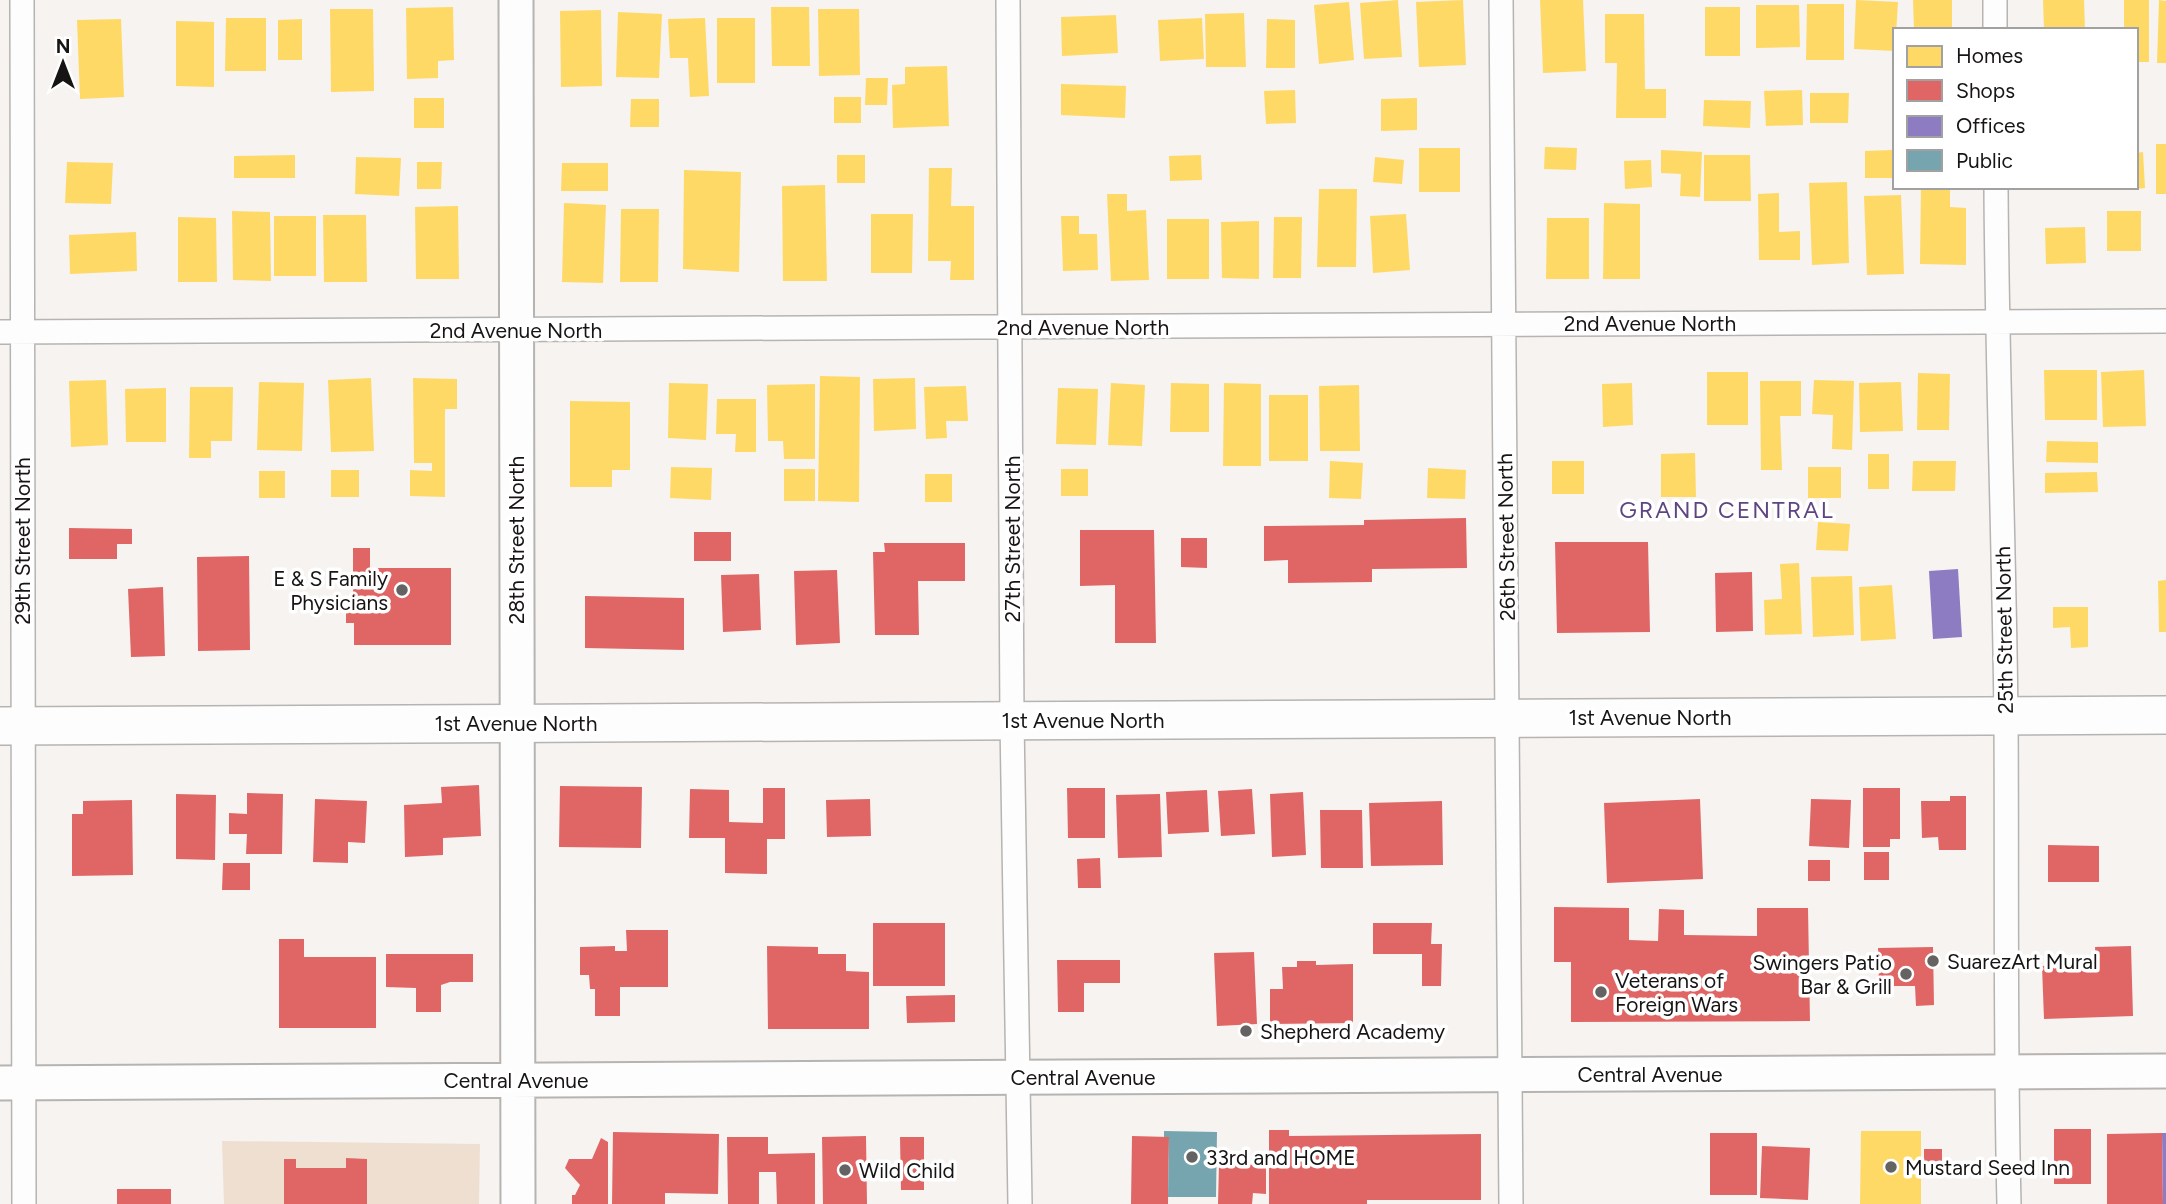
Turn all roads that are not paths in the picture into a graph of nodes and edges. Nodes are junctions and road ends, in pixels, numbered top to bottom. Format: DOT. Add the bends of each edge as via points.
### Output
graph roads {
  1 [pos="22,0"];
  2 [pos="516,0"];
  3 [pos="1008,0"];
  4 [pos="1501,0"];
  5 [pos="1995,0"];
  6 [pos="1995,28"];
  7 [pos="1996,189"];
  8 [pos="2166,321"];
  9 [pos="1997,322"];
  10 [pos="1503,324"];
  11 [pos="1010,327"];
  12 [pos="516,330"];
  13 [pos="11,332"];
  14 [pos="2006,715"];
  15 [pos="2166,715"];
  16 [pos="1508,718"];
  17 [pos="1013,721"];
  18 [pos="517,723"];
  19 [pos="11,726"];
  20 [pos="2166,1071"];
  21 [pos="2006,1072"];
  22 [pos="1511,1074"];
  23 [pos="1019,1077"];
  24 [pos="518,1080"];
  25 [pos="11,1083"];
  26 [pos="24,1204"];
  27 [pos="518,1204"];
  28 [pos="1020,1204"];
  29 [pos="1511,1204"];
  30 [pos="2009,1204"];
  1 -- 13 [label="street, 29th Street North"];
  2 -- 12 [label="street, 28th Street North"];
  3 -- 11 [label="street, 27th Street North"];
  4 -- 10 [label="street, 26th Street North"];
  5 -- 6 [label="street"];
  7 -- 9 [label="street, 25th Street North"];
  8 -- 9 [label="street, 2nd Avenue North"];
  9 -- 10 [label="street, 2nd Avenue North"];
  9 -- 14 [label="street, 25th Street North"];
  10 -- 11 [label="street, 2nd Avenue North"];
  10 -- 16 [label="street, 26th Street North"];
  11 -- 12 [label="street, 2nd Avenue North"];
  11 -- 17 [label="street, 27th Street North"];
  12 -- 13 [label="street, 2nd Avenue North"];
  12 -- 18 [label="street, 28th Street North"];
  13 -- 19 [label="street, 29th Street North"];
  14 -- 15 [label="main road, 1st Avenue North"];
  14 -- 16 [label="main road, 1st Avenue North"];
  14 -- 21 [label="street, 25th Street North"];
  16 -- 17 [label="main road, 1st Avenue North"];
  16 -- 22 [label="street, 26th Street North"];
  17 -- 18 [label="main road, 1st Avenue North"];
  17 -- 23 [label="street, 27th Street North"];
  18 -- 19 [label="main road, 1st Avenue North"];
  18 -- 24 [label="street, 28th Street North"];
  19 -- 25 [label="street, 29th Street North"];
  20 -- 21 [label="street, Central Avenue"];
  21 -- 22 [label="street, Central Avenue"];
  21 -- 30 [label="street, 25th Street North"];
  22 -- 23 [label="street, Central Avenue"];
  22 -- 29 [label="street, 26th Street North"];
  23 -- 24 [label="street, Central Avenue"];
  23 -- 28 [label="street, 27th Street North"];
  24 -- 25 [label="street, Central Avenue"];
  24 -- 27 [label="street, 28th Street North"];
  25 -- 26 [label="street, 29th Street North"];
}
